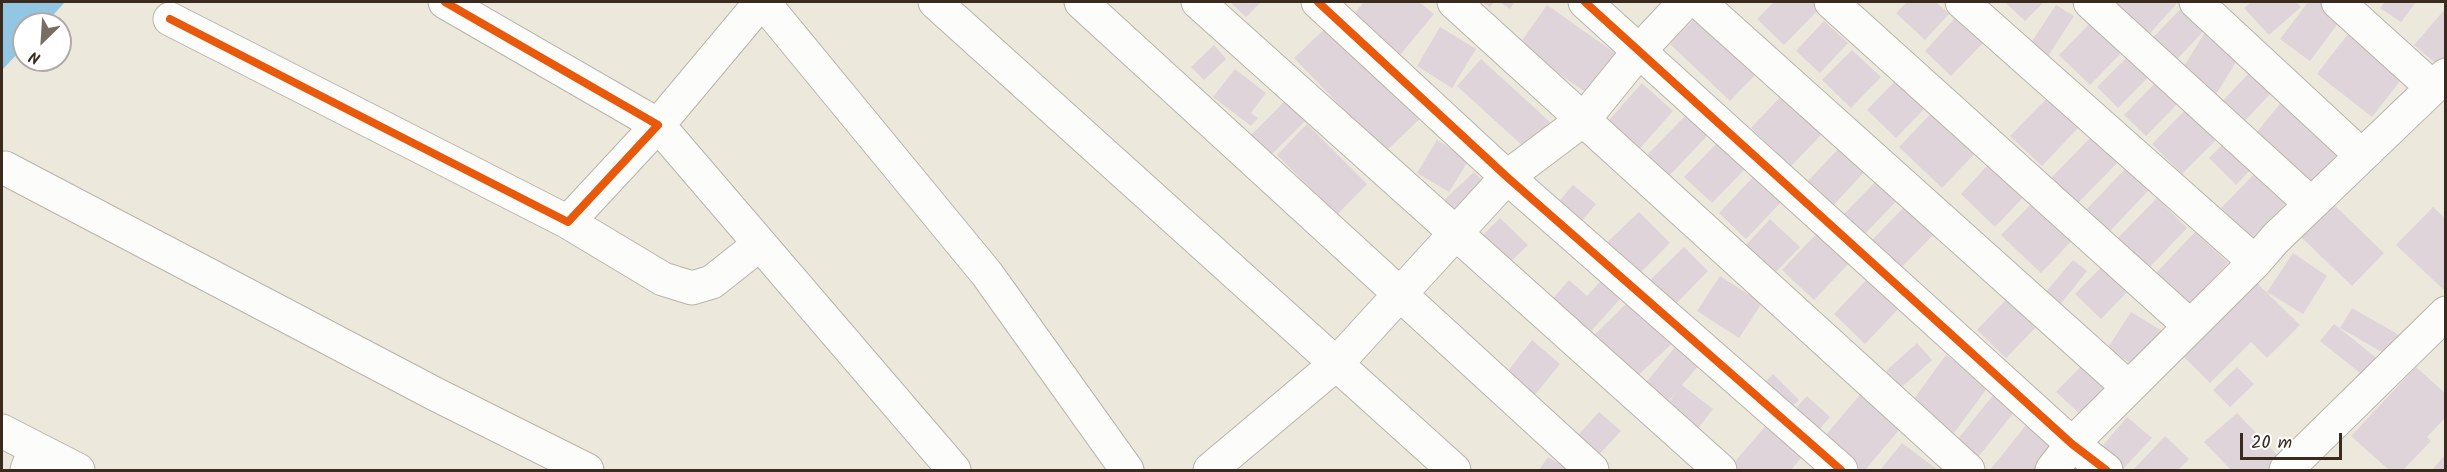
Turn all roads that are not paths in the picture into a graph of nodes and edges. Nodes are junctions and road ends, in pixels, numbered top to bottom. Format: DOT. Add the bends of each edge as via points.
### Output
graph roads {
  1 [pos="445,2"];
  2 [pos="762,2"];
  3 [pos="935,2"];
  4 [pos="1082,2"];
  5 [pos="1198,2"];
  6 [pos="1318,2"];
  7 [pos="1454,2"];
  8 [pos="1586,2"];
  9 [pos="1685,2"];
  10 [pos="1699,2"];
  11 [pos="1831,2"];
  12 [pos="1962,2"];
  13 [pos="2090,2"];
  14 [pos="2196,2"];
  15 [pos="2338,2"];
  16 [pos="170,19"];
  17 [pos="1639,51"];
  18 [pos="2439,81"];
  19 [pos="1584,119"];
  20 [pos="658,125"];
  21 [pos="2361,155"];
  22 [pos="5,168"];
  23 [pos="1507,177"];
  24 [pos="2310,203"];
  25 [pos="568,222"];
  26 [pos="1456,233"];
  27 [pos="760,244"];
  28 [pos="2255,262"];
  29 [pos="1399,295"];
  30 [pos="2445,313"];
  31 [pos="2189,325"];
  32 [pos="1336,364"];
  33 [pos="2128,387"];
  34 [pos="2,431"];
  35 [pos="2072,444"];
  36 [pos="31,459"];
  37 [pos="78,471"];
  38 [pos="587,471"];
  39 [pos="954,471"];
  40 [pos="1127,471"];
  41 [pos="1210,471"];
  42 [pos="1454,471"];
  43 [pos="1592,471"];
  44 [pos="1720,471"];
  45 [pos="1841,471"];
  46 [pos="1968,471"];
  47 [pos="2052,471"];
  48 [pos="2106,471"];
  49 [pos="2286,471"];
  1 -- 20 [label="street"];
  2 -- 20 [label="street"];
  2 -- 40 [label="street" via="987,274"];
  3 -- 32 [label="street"];
  4 -- 29 [label="street"];
  5 -- 26 [label="street"];
  6 -- 23 [label="street"];
  7 -- 19 [label="street"];
  8 -- 17 [label="street"];
  9 -- 17 [label="street"];
  10 -- 33 [label="street"];
  11 -- 31 [label="street"];
  12 -- 28 [label="street"];
  13 -- 24 [label="street"];
  14 -- 21 [label="street"];
  15 -- 18 [label="street"];
  16 -- 25 [label="street"];
  17 -- 19 [label="street"];
  17 -- 35 [label="street"];
  18 -- 21 [label="street"];
  19 -- 23 [label="street"];
  19 -- 46 [label="street"];
  20 -- 25 [label="street"];
  20 -- 27 [label="street"];
  21 -- 24 [label="street"];
  22 -- 38 [label="street"];
  23 -- 26 [label="street"];
  23 -- 45 [label="street"];
  24 -- 28 [label="street"];
  25 -- 27 [label="street" via="663,279 692,288 712,282"];
  26 -- 29 [label="street"];
  26 -- 44 [label="street"];
  27 -- 39 [label="street"];
  28 -- 31 [label="street"];
  29 -- 32 [label="street"];
  29 -- 43 [label="street"];
  30 -- 49 [label="street"];
  31 -- 33 [label="street"];
  32 -- 41 [label="street"];
  32 -- 42 [label="street"];
  33 -- 35 [label="street"];
  34 -- 36 [label="street"];
  35 -- 47 [label="street"];
  35 -- 48 [label="street"];
  36 -- 37 [label="street"];
}
